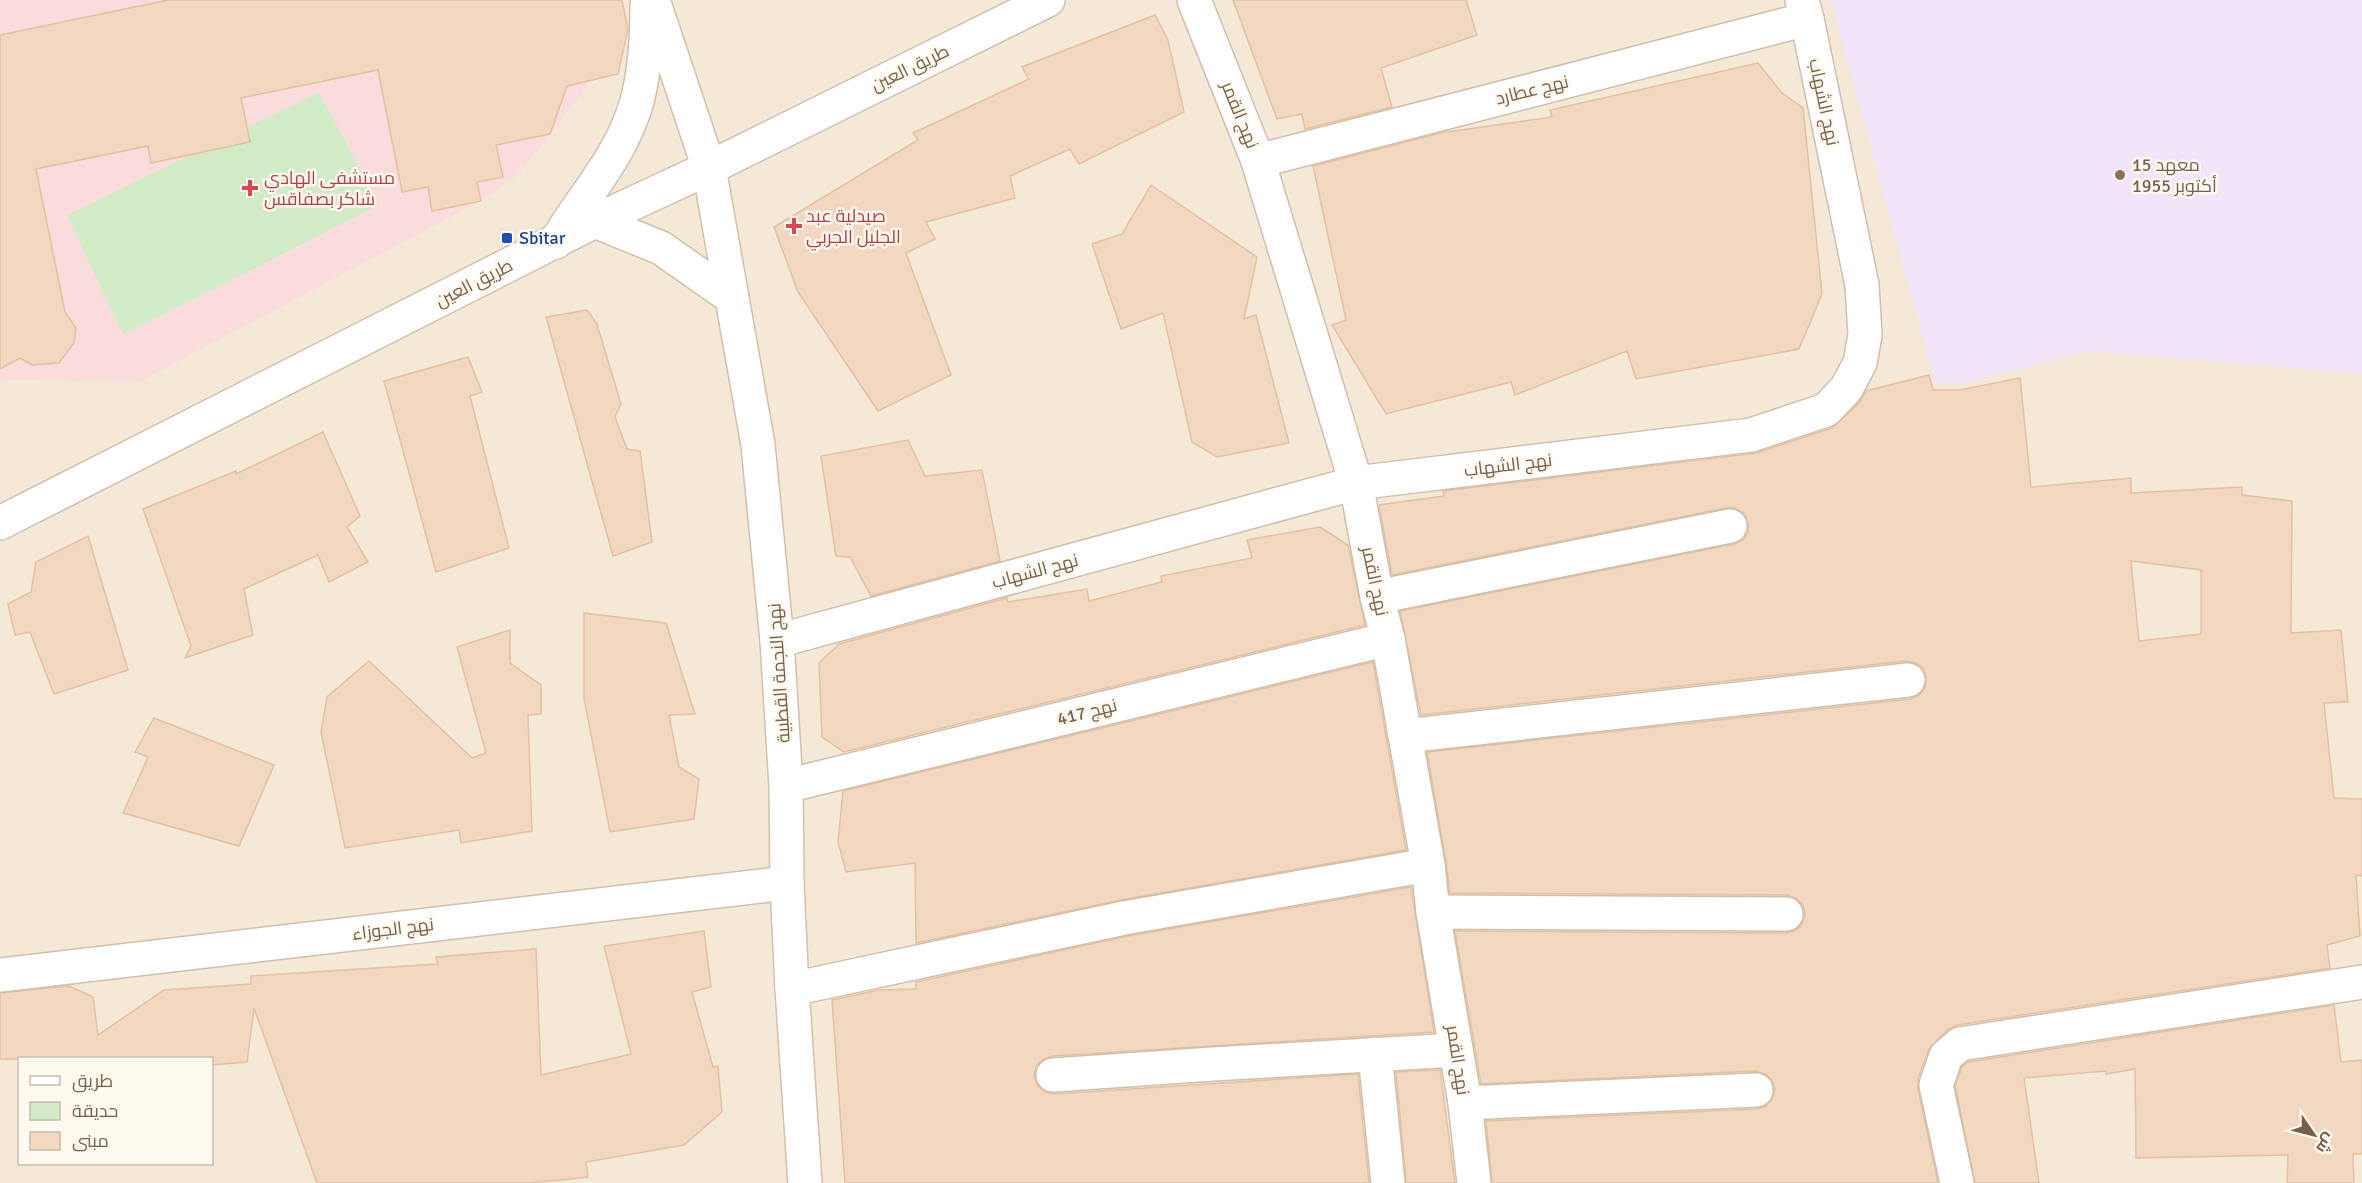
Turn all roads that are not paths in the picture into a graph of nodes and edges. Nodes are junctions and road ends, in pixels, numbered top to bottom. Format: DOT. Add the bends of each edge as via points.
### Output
graph roads {
  1 [pos="647,0"];
  2 [pos="653,0"];
  3 [pos="1048,0"];
  4 [pos="1194,0"];
  5 [pos="1804,9"];
  6 [pos="1258,161"];
  7 [pos="709,168"];
  8 [pos="595,221"];
  9 [pos="556,242"];
  10 [pos="731,297"];
  11 [pos="1356,483"];
  12 [pos="0,523"];
  13 [pos="1730,526"];
  14 [pos="1377,597"];
  15 [pos="1388,639"];
  16 [pos="777,641"];
  17 [pos="1908,680"];
  18 [pos="1406,736"];
  19 [pos="786,786"];
  20 [pos="1428,865"];
  21 [pos="787,883"];
  22 [pos="1433,912"];
  23 [pos="1786,914"];
  24 [pos="0,975"];
  25 [pos="2362,982"];
  26 [pos="792,989"];
  27 [pos="1456,1050"];
  28 [pos="1375,1054"];
  29 [pos="1053,1076"];
  30 [pos="1756,1090"];
  31 [pos="1465,1102"];
  32 [pos="805,1183"];
  33 [pos="1388,1183"];
  34 [pos="1474,1183"];
  35 [pos="1957,1183"];
  1 -- 9 [label="street" via="641,77 632,118 613,156"];
  2 -- 7 [label="street, نهج النجمة القطبية"];
  3 -- 7 [label="street, طريق العين"];
  4 -- 6 [label="street, نهج القمر"];
  5 -- 6 [label="street, نهج عطارد"];
  5 -- 11 [label="street, نهج الشهاب" via="1862,285 1865,335 1860,363 1846,389 1826,410 1751,435"];
  6 -- 11 [label="street, نهج القمر"];
  7 -- 8 [label="street, طريق العين"];
  7 -- 10 [label="street, نهج النجمة القطبية"];
  8 -- 9 [label="street, طريق العين"];
  8 -- 10 [label="street" via="661,248"];
  9 -- 12 [label="street, طريق العين"];
  10 -- 16 [label="street, نهج النجمة القطبية" via="758,446"];
  11 -- 14 [label="street, نهج القمر"];
  11 -- 16 [label="street, نهج الشهاب"];
  13 -- 14 [label="street"];
  14 -- 15 [label="street, نهج القمر"];
  15 -- 18 [label="street, نهج القمر"];
  15 -- 19 [label="street, نهج 417"];
  16 -- 19 [label="street, نهج النجمة القطبية"];
  17 -- 18 [label="street"];
  18 -- 20 [label="street, نهج القمر"];
  19 -- 21 [label="street, نهج النجمة القطبية"];
  20 -- 22 [label="street, نهج القمر"];
  20 -- 26 [label="street" via="1124,918"];
  21 -- 24 [label="street, نهج الجوزاء"];
  21 -- 26 [label="street, نهج النجمة القطبية"];
  22 -- 23 [label="street"];
  22 -- 27 [label="street, نهج القمر"];
  25 -- 35 [label="street" via="1960,1044 1946,1056 1936,1085"];
  26 -- 32 [label="street, نهج النجمة القطبية"];
  27 -- 28 [label="street"];
  27 -- 31 [label="street, نهج القمر"];
  28 -- 29 [label="street"];
  28 -- 33 [label="street"];
  30 -- 31 [label="street"];
  31 -- 34 [label="street, نهج القمر"];
}
